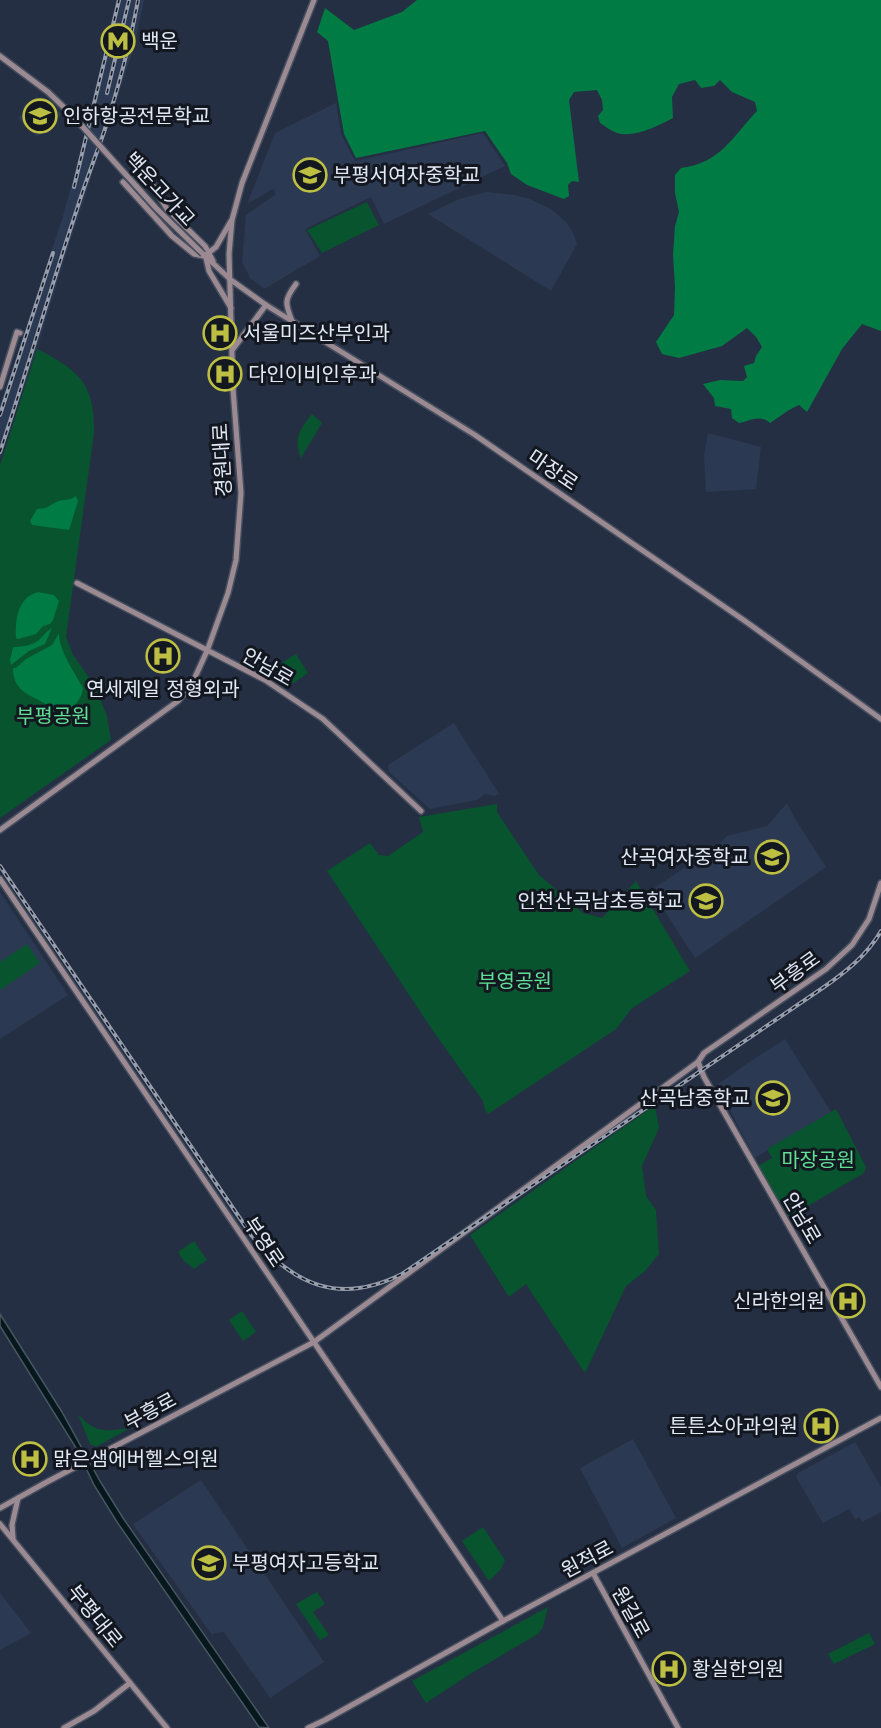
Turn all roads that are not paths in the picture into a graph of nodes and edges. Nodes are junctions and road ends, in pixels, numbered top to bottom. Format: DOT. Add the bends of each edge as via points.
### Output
graph roads {
  1 [pos="314,0"];
  2 [pos="0,56"];
  3 [pos="141,159"];
  4 [pos="123,182"];
  5 [pos="232,220"];
  6 [pos="205,246"];
  7 [pos="206,255"];
  8 [pos="231,280"];
  9 [pos="296,284"];
  10 [pos="266,305"];
  11 [pos="232,309"];
  12 [pos="292,323"];
  13 [pos="20,333"];
  14 [pos="233,349"];
  15 [pos="0,387"];
  16 [pos="77,583"];
  17 [pos="207,651"];
  18 [pos="881,719"];
  19 [pos="422,811"];
  20 [pos="0,830"];
  21 [pos="0,879"];
  22 [pos="881,883"];
  23 [pos="698,1062"];
  24 [pos="314,1342"];
  25 [pos="881,1387"];
  26 [pos="881,1418"];
  27 [pos="18,1498"];
  28 [pos="0,1508"];
  29 [pos="0,1524"];
  30 [pos="13,1540"];
  31 [pos="593,1573"];
  32 [pos="503,1621"];
  33 [pos="130,1683"];
  34 [pos="64,1728"];
  35 [pos="167,1728"];
  36 [pos="308,1728"];
  37 [pos="678,1728"];
  1 -- 5 [label="main road, 경원대로" via="242,183"];
  2 -- 7 [label="main road, 백운고가교, bridge" via="73,116 156,208"];
  3 -- 6 [label="main road" via="167,209"];
  4 -- 7 [label="main road" via="172,236 194,254"];
  5 -- 6 [label="main road" via="214,244"];
  5 -- 7 [label="main road" via="216,247"];
  5 -- 8 [label="main road, 경원대로"];
  6 -- 7 [label="main road"];
  7 -- 8 [label="main road, 마장로"];
  7 -- 11 [label="main road" via="209,271"];
  8 -- 10 [label="main road, 마장로"];
  8 -- 11 [label="main road, 경원대로"];
  9 -- 12 [label="main road" via="286,302"];
  10 -- 12 [label="main road, 마장로"];
  10 -- 14 [label="main road"];
  11 -- 14 [label="main road, 경원대로"];
  12 -- 18 [label="main road, 마장로" via="485,441"];
  13 -- 15 [label="main road" via="17,332"];
  14 -- 17 [label="main road, 경원대로" via="241,493 236,560 223,611"];
  16 -- 17 [label="main road, 안남로"];
  17 -- 19 [label="main road, 안남로" via="265,680 323,719"];
  17 -- 20 [label="main road, 경원대로" via="191,686 178,701"];
  21 -- 24 [label="main road, 부영로"];
  22 -- 23 [label="main road, 부흥로" via="869,920 852,945 826,969 704,1053"];
  23 -- 24 [label="main road, 부흥로"];
  23 -- 25 [label="main road, 안남로"];
  24 -- 27 [label="main road, 부흥로"];
  24 -- 32 [label="main road, 부영로"];
  26 -- 31 [label="main road, 원적로"];
  27 -- 28 [label="main road, 부흥로"];
  27 -- 30 [label="main road"];
  29 -- 30 [label="main road, 부평대로"];
  30 -- 33 [label="main road, 부평대로"];
  31 -- 32 [label="main road, 원적로"];
  31 -- 37 [label="main road, 원길로"];
  32 -- 36 [label="main road, 원적로"];
  33 -- 34 [label="main road" via="94,1712"];
  33 -- 35 [label="main road, 부평대로"];
}
